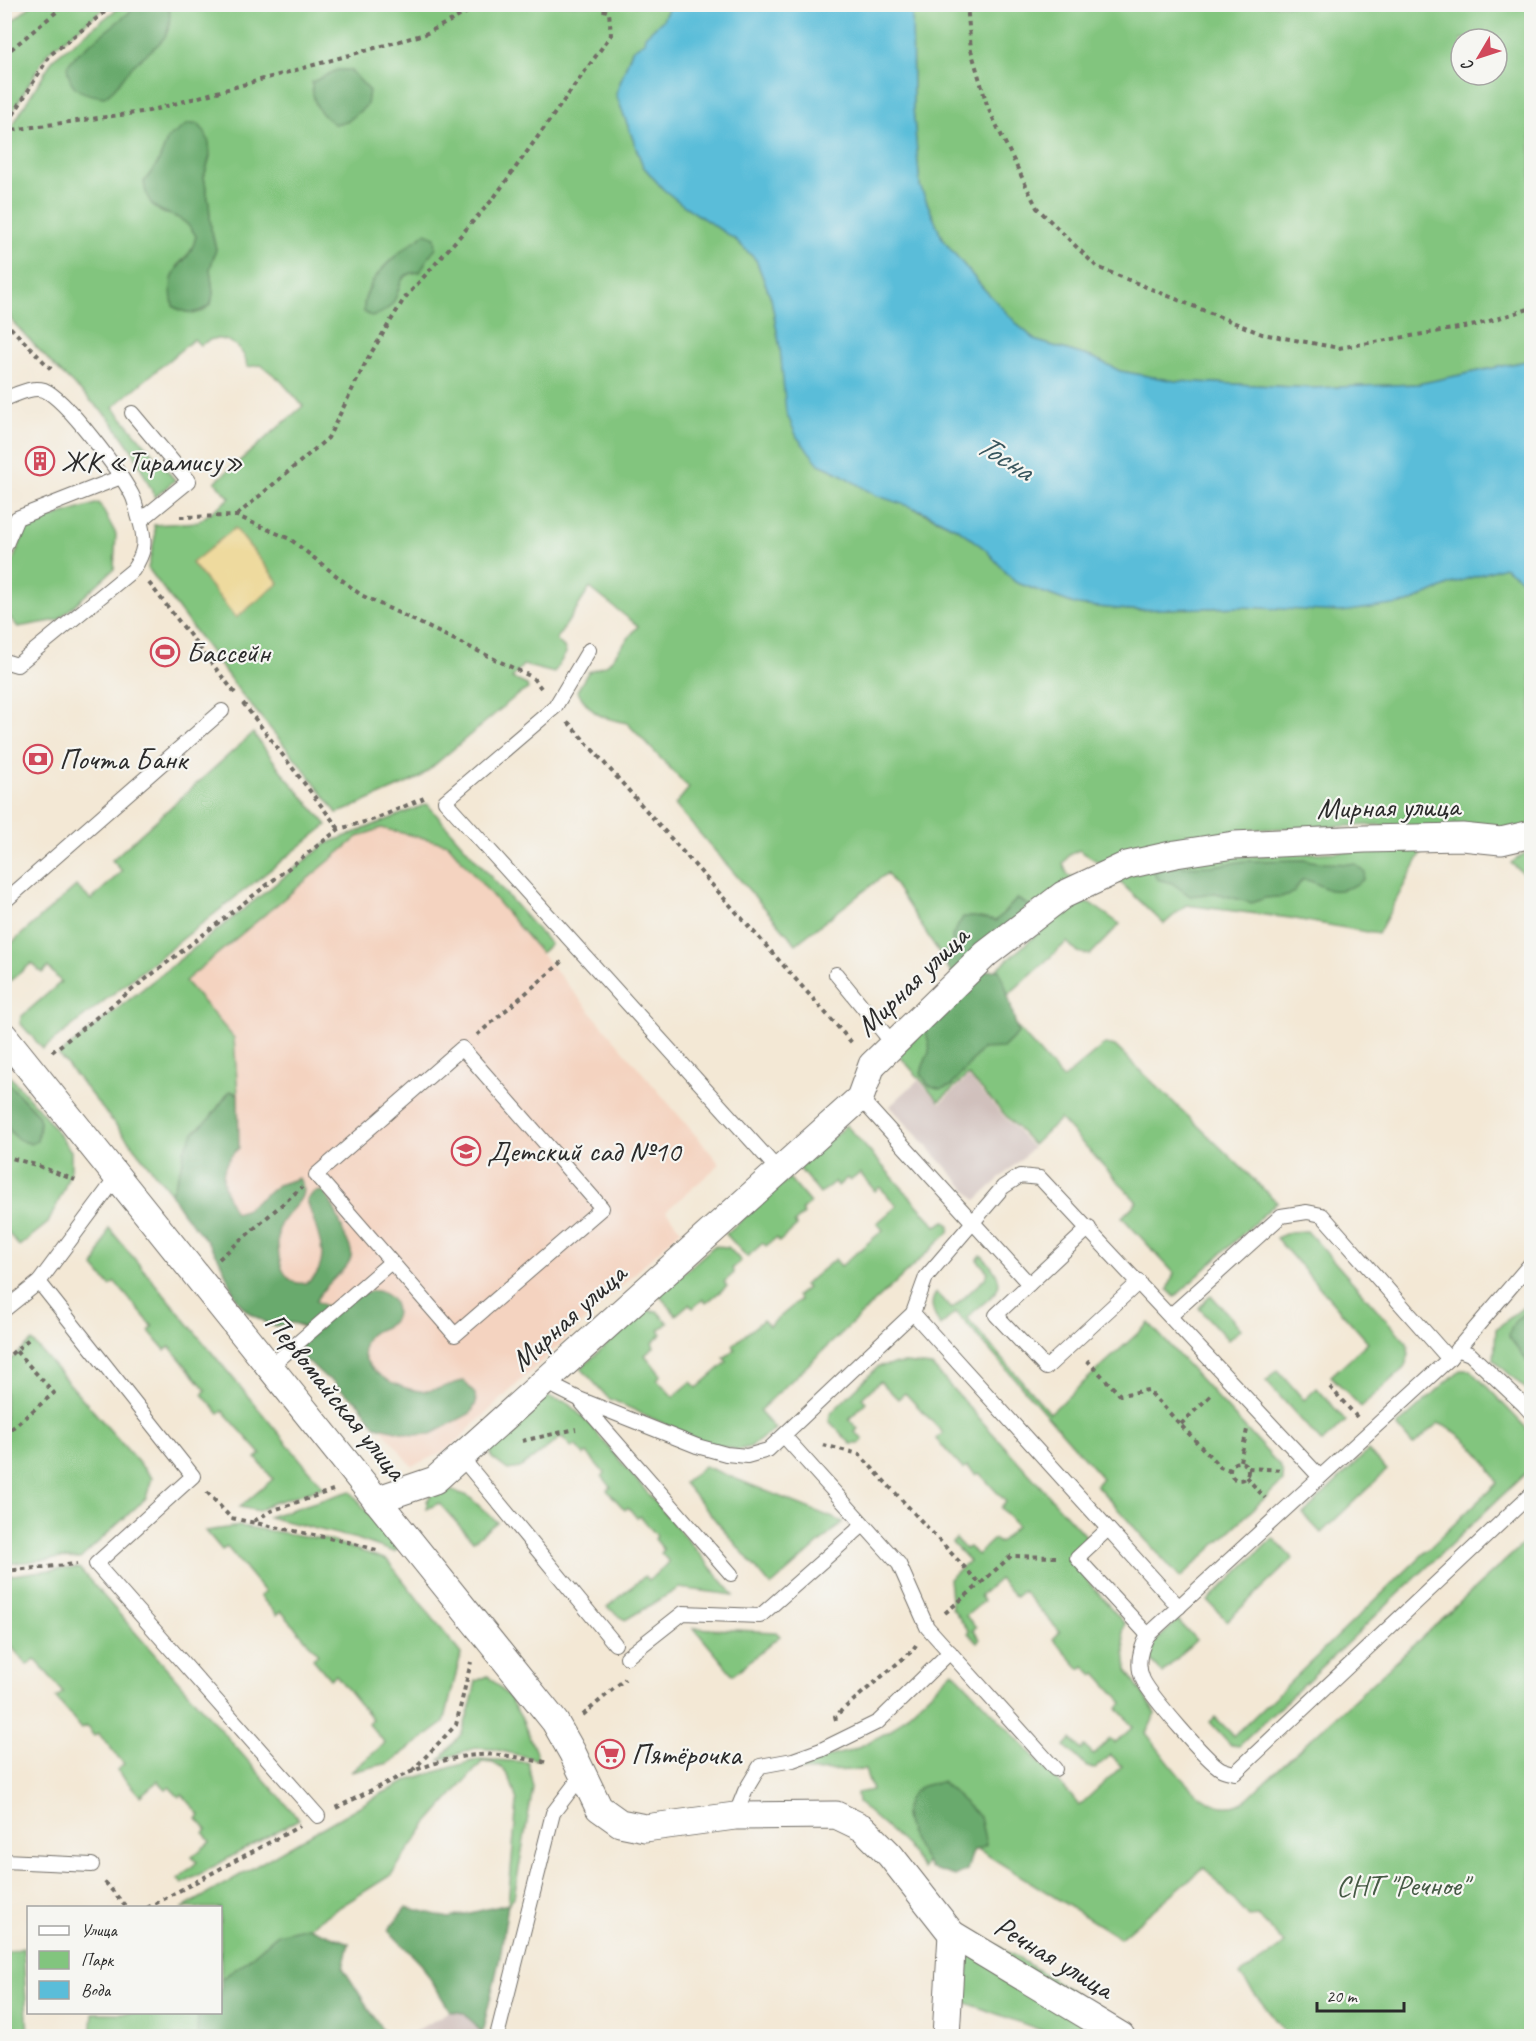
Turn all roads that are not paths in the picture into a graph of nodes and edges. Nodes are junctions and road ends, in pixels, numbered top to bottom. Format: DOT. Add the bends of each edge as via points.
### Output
graph roads {
  1 [pos="4,399"];
  2 [pos="132,413"];
  3 [pos="122,477"];
  4 [pos="140,521"];
  5 [pos="4,549"];
  6 [pos="589,650"];
  7 [pos="4,661"];
  8 [pos="222,711"];
  9 [pos="1532,834"];
  10 [pos="4,902"];
  11 [pos="837,974"];
  12 [pos="4,1036"];
  13 [pos="893,1044"];
  14 [pos="860,1098"];
  15 [pos="780,1171"];
  16 [pos="117,1177"];
  17 [pos="973,1222"];
  18 [pos="1089,1228"];
  19 [pos="391,1262"];
  20 [pos="1532,1262"];
  21 [pos="39,1282"];
  22 [pos="1139,1282"];
  23 [pos="1029,1284"];
  24 [pos="4,1310"];
  25 [pos="913,1313"];
  26 [pos="1170,1316"];
  27 [pos="1453,1354"];
  28 [pos="270,1367"];
  29 [pos="545,1382"];
  30 [pos="579,1399"];
  31 [pos="1532,1414"];
  32 [pos="784,1436"];
  33 [pos="461,1457"];
  34 [pos="1320,1477"];
  35 [pos="369,1491"];
  36 [pos="1532,1493"];
  37 [pos="863,1525"];
  38 [pos="1108,1529"];
  39 [pos="731,1574"];
  40 [pos="1179,1607"];
  41 [pos="1148,1635"];
  42 [pos="615,1644"];
  43 [pos="950,1652"];
  44 [pos="627,1657"];
  45 [pos="1055,1769"];
  46 [pos="582,1775"];
  47 [pos="318,1816"];
  48 [pos="735,1816"];
  49 [pos="4,1861"];
  50 [pos="92,1865"];
  51 [pos="952,1934"];
  52 [pos="497,2037"];
  53 [pos="946,2037"];
  54 [pos="1121,2037"];
  1 -- 3 [label="lane" via="30,389 42,389 55,396"];
  2 -- 4 [label="lane" via="189,481"];
  3 -- 4 [label="lane"];
  3 -- 5 [label="lane" via="17,518"];
  4 -- 7 [label="lane" via="143,555 133,570 17,665"];
  6 -- 15 [label="lane" via="555,707 445,801"];
  8 -- 10 [label="lane"];
  9 -- 13 [label="street, Мирная улица" via="1501,841 1441,838 1234,845 1127,865 1054,901 986,954"];
  11 -- 13 [label="lane"];
  12 -- 16 [label="street, Первомайская улица"];
  13 -- 14 [label="street, Мирная улица" via="872,1065"];
  14 -- 15 [label="street, Мирная улица"];
  14 -- 17 [label="lane"];
  15 -- 29 [label="street, Мирная улица"];
  16 -- 21 [label="lane"];
  16 -- 28 [label="street, Первомайская улица"];
  17 -- 18 [label="lane" via="1003,1187 1020,1176 1040,1178"];
  17 -- 23 [label="lane"];
  17 -- 25 [label="lane" via="926,1276"];
  18 -- 22 [label="lane"];
  18 -- 23 [label="lane"];
  19 -- 19 [label="lane" via="316,1175 462,1048 602,1208 455,1335"];
  19 -- 28 [label="lane"];
  20 -- 27 [label="lane"];
  21 -- 24 [label="lane"];
  21 -- 47 [label="lane" via="193,1476 96,1564"];
  22 -- 23 [label="lane" via="1046,1368 996,1315"];
  22 -- 26 [label="lane"];
  25 -- 32 [label="lane"];
  25 -- 38 [label="lane"];
  26 -- 27 [label="lane" via="1281,1216 1307,1212 1322,1215"];
  26 -- 34 [label="lane"];
  27 -- 31 [label="lane" via="1470,1354"];
  27 -- 34 [label="lane"];
  28 -- 35 [label="street, Первомайская улица"];
  29 -- 30 [label="lane"];
  29 -- 33 [label="street, Мирная улица"];
  30 -- 32 [label="lane" via="726,1454 747,1456 768,1450"];
  30 -- 39 [label="lane"];
  32 -- 37 [label="lane"];
  33 -- 35 [label="street, Мирная улица" via="435,1480"];
  33 -- 42 [label="lane"];
  34 -- 40 [label="lane"];
  35 -- 46 [label="street, Первомайская улица" via="563,1734"];
  36 -- 41 [label="lane" via="1235,1773 1209,1759 1143,1679 1139,1659"];
  37 -- 43 [label="lane" via="899,1564 927,1627"];
  37 -- 44 [label="lane" via="760,1616 683,1613"];
  38 -- 40 [label="lane"];
  38 -- 41 [label="lane" via="1077,1558"];
  40 -- 41 [label="lane"];
  43 -- 45 [label="lane"];
  43 -- 48 [label="lane" via="878,1722 793,1760 760,1766"];
  46 -- 48 [label="street, Первомайская улица" via="599,1808 620,1823 645,1828"];
  46 -- 52 [label="lane" via="553,1813"];
  48 -- 51 [label="street" via="836,1815 862,1828 890,1855"];
  49 -- 50 [label="lane"];
  51 -- 53 [label="street"];
  51 -- 54 [label="street, Речная улица"];
}
